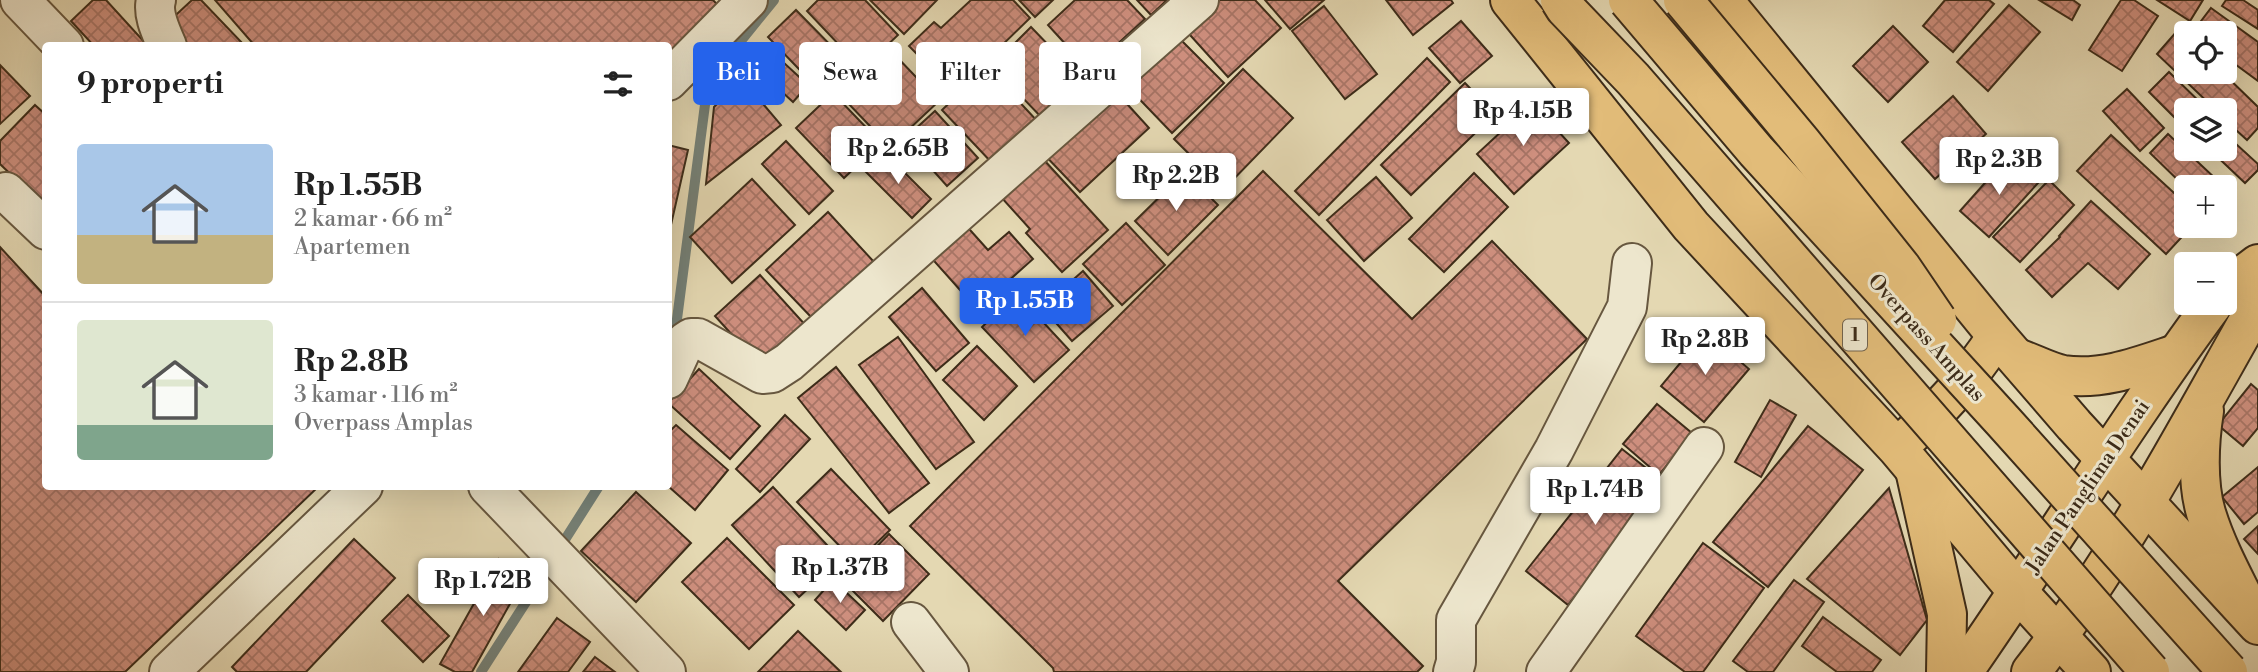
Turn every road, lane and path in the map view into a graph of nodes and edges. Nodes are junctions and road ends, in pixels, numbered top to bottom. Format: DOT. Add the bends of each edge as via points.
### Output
graph roads {
  1 [pos="20,0"];
  2 [pos="156,0"];
  3 [pos="748,0"];
  4 [pos="1199,0"];
  5 [pos="1510,0"];
  6 [pos="1628,0"];
  7 [pos="1683,0"];
  8 [pos="1723,0"];
  9 [pos="1561,3"];
  10 [pos="60,42"];
  11 [pos="165,42"];
  12 [pos="672,77"];
  13 [pos="6,192"];
  14 [pos="42,226"];
  15 [pos="1632,263"];
  16 [pos="2258,264"];
  17 [pos="2237,280"];
  18 [pos="2258,304"];
  19 [pos="2205,315"];
  20 [pos="2007,347"];
  21 [pos="2176,354"];
  22 [pos="672,370"];
  23 [pos="2208,392"];
  24 [pos="2003,421"];
  25 [pos="1704,447"];
  26 [pos="1906,459"];
  27 [pos="2107,460"];
  28 [pos="359,490"];
  29 [pos="492,490"];
  30 [pos="2147,502"];
  31 [pos="2018,592"];
  32 [pos="911,622"];
  33 [pos="2256,623"];
  34 [pos="2058,638"];
  35 [pos="169,672"];
  36 [pos="666,672"];
  37 [pos="950,672"];
  38 [pos="1453,672"];
  39 [pos="1546,672"];
  40 [pos="1946,672"];
  41 [pos="1963,672"];
  42 [pos="2031,672"];
  43 [pos="2091,672"];
  44 [pos="2150,672"];
  45 [pos="2228,672"];
  1 -- 10 [label="street"];
  2 -- 11 [label="street"];
  3 -- 12 [label="street"];
  4 -- 22 [label="street" via="789,362 762,374 691,338"];
  5 -- 26 [label="main road" via="1691,226"];
  6 -- 24 [label="main road, Overpass Amplas / 1, bridge" via="1756,151"];
  7 -- 24 [label="main road, bridge" via="1901,267"];
  8 -- 20 [label="main road"];
  9 -- 44 [label="main road, 1, bridge" via="1633,79"];
  13 -- 14 [label="street"];
  15 -- 38 [label="street" via="1627,307 1554,450 1456,620"];
  16 -- 17 [label="main road"];
  18 -- 23 [label="main road"];
  19 -- 21 [label="main road, Jalan Panglima Denai"];
  20 -- 21 [label="main road" via="2062,375 2084,376 2127,370"];
  20 -- 26 [label="main road" via="1976,369"];
  20 -- 27 [label="main road"];
  21 -- 27 [label="main road, Jalan Panglima Denai"];
  23 -- 30 [label="main road"];
  23 -- 33 [label="main road" via="2199,453 2206,512"];
  24 -- 45 [label="main road, Overpass Amplas / 1, bridge"];
  25 -- 39 [label="street"];
  26 -- 31 [label="main road"];
  26 -- 40 [label="main road" via="1947,614"];
  27 -- 30 [label="main road"];
  27 -- 31 [label="main road, Jalan Panglima Denai"];
  28 -- 35 [label="street"];
  29 -- 36 [label="street"];
  30 -- 33 [label="main road"];
  30 -- 34 [label="main road"];
  31 -- 34 [label="main road"];
  31 -- 41 [label="main road, Jalan Panglima Denai"];
  32 -- 37 [label="street"];
  34 -- 42 [label="main road"];
  34 -- 43 [label="main road"];
}
